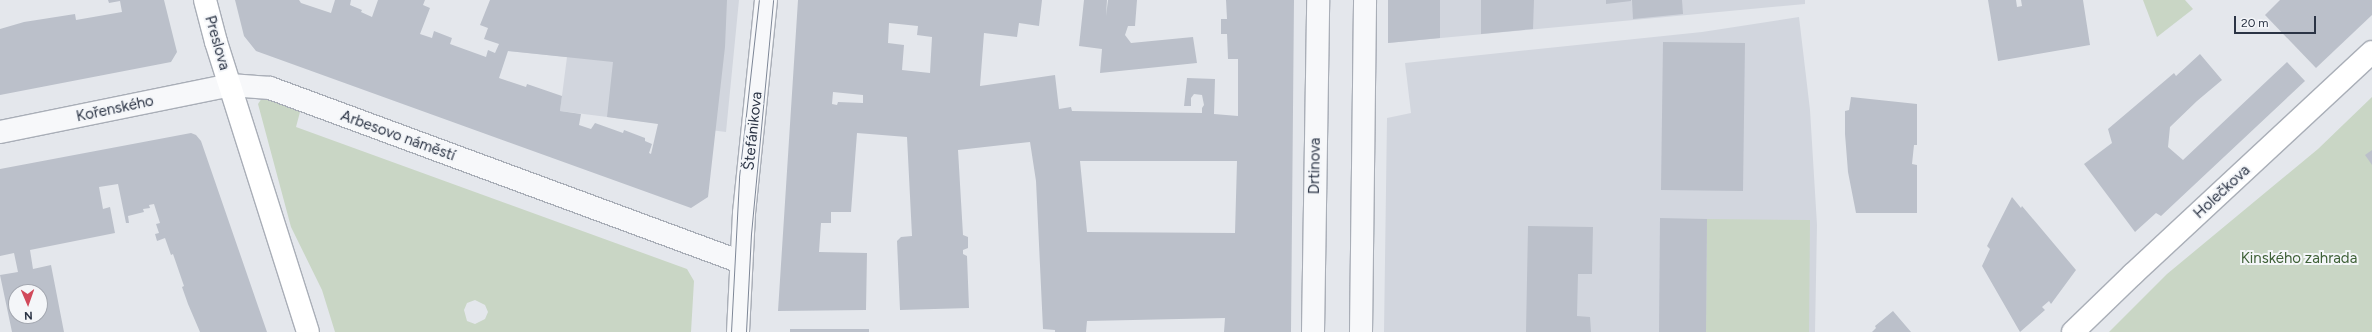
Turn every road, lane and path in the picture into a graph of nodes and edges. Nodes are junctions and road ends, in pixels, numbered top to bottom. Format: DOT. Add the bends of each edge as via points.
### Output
graph roads {
  1 [pos="205,0"];
  2 [pos="766,0"];
  3 [pos="1318,0"];
  4 [pos="1365,0"];
  5 [pos="2372,52"];
  6 [pos="230,85"];
  7 [pos="0,132"];
  8 [pos="741,262"];
  9 [pos="308,332"];
  10 [pos="738,332"];
  11 [pos="1313,332"];
  12 [pos="1361,332"];
  13 [pos="2073,332"];
  1 -- 6 [label="street, Preslova"];
  2 -- 8 [label="street, Štefánikova"];
  3 -- 11 [label="street, Drtinova"];
  4 -- 12 [label="street"];
  5 -- 13 [label="street, Holečkova"];
  6 -- 7 [label="street, Kořenského"];
  6 -- 8 [label="street, Arbesovo náměstí" via="270,88"];
  6 -- 9 [label="street"];
  8 -- 10 [label="street"];
}
